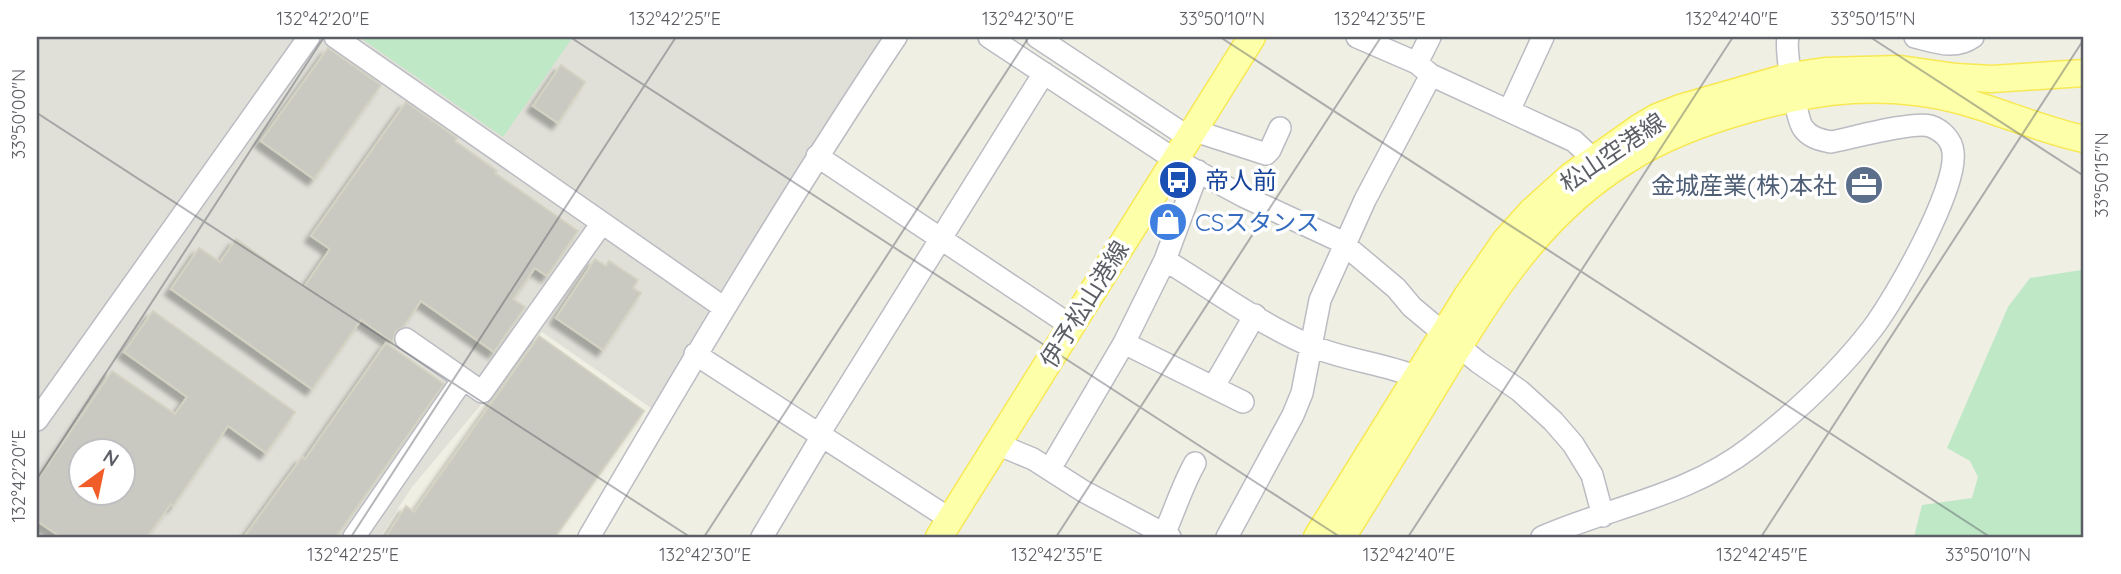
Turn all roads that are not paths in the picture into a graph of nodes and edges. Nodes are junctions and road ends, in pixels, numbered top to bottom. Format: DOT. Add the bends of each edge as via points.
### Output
graph roads {
  1 [pos="309,37"];
  2 [pos="335,37"];
  3 [pos="896,37"];
  4 [pos="989,37"];
  5 [pos="1037,37"];
  6 [pos="1252,37"];
  7 [pos="1357,37"];
  8 [pos="1430,37"];
  9 [pos="1543,37"];
  10 [pos="1788,37"];
  11 [pos="1915,37"];
  12 [pos="1973,37"];
  13 [pos="1062,43"];
  14 [pos="1424,69"];
  15 [pos="1044,73"];
  16 [pos="2084,73"];
  17 [pos="1793,86"];
  18 [pos="1509,111"];
  19 [pos="1280,128"];
  20 [pos="2084,139"];
  21 [pos="1185,142"];
  22 [pos="817,156"];
  23 [pos="1593,159"];
  24 [pos="1198,171"];
  25 [pos="602,223"];
  26 [pos="940,238"];
  27 [pos="1345,246"];
  28 [pos="1165,260"];
  29 [pos="723,307"];
  30 [pos="1255,315"];
  31 [pos="1070,326"];
  32 [pos="1452,339"];
  33 [pos="406,340"];
  34 [pos="1124,343"];
  35 [pos="1310,345"];
  36 [pos="695,354"];
  37 [pos="1417,377"];
  38 [pos="463,379"];
  39 [pos="1214,386"];
  40 [pos="1243,402"];
  41 [pos="37,420"];
  42 [pos="821,435"];
  43 [pos="997,444"];
  44 [pos="1195,463"];
  45 [pos="1050,469"];
  46 [pos="1603,516"];
  47 [pos="945,528"];
  48 [pos="1135,529"];
  49 [pos="1167,535"];
  50 [pos="354,537"];
  51 [pos="589,537"];
  52 [pos="762,537"];
  53 [pos="1227,537"];
  54 [pos="1317,537"];
  55 [pos="1342,537"];
  56 [pos="1542,537"];
  1 -- 41 [label="street"];
  2 -- 25 [label="street"];
  3 -- 22 [label="street"];
  4 -- 15 [label="street"];
  5 -- 13 [label="street"];
  6 -- 21 [label="main road, 伊予松山港線"];
  7 -- 14 [label="street"];
  8 -- 14 [label="street"];
  9 -- 18 [label="street"];
  10 -- 17 [label="street" via="1787,62"];
  11 -- 12 [label="street" via="1959,45"];
  13 -- 21 [label="street"];
  14 -- 18 [label="street"];
  14 -- 27 [label="street"];
  15 -- 21 [label="street"];
  15 -- 26 [label="street"];
  16 -- 17 [label="main road, 松山空港線" via="1993,79 1869,69 1825,71"];
  17 -- 20 [label="main road, 松山空港線" via="1919,92 1984,106"];
  17 -- 23 [label="main road, 松山空港線" via="1680,108 1657,117"];
  17 -- 32 [label="main road, 松山空港線" via="1674,135 1595,182 1526,247 1484,305"];
  17 -- 46 [label="street" via="1801,127 1818,140 1832,142 1922,124 1949,140 1953,169 1929,229 1873,328 1807,398 1750,448 1715,470 1687,486"];
  18 -- 23 [label="street" via="1574,141"];
  19 -- 21 [label="street" via="1266,154"];
  21 -- 24 [label="street"];
  21 -- 31 [label="main road, 伊予松山港線"];
  22 -- 26 [label="street"];
  22 -- 29 [label="street"];
  23 -- 32 [label="main road, 松山空港線" via="1532,211 1505,241"];
  24 -- 27 [label="street"];
  24 -- 28 [label="street"];
  25 -- 29 [label="street"];
  25 -- 38 [label="street" via="482,392"];
  26 -- 31 [label="street"];
  26 -- 42 [label="street"];
  27 -- 32 [label="street"];
  27 -- 35 [label="street" via="1320,300"];
  28 -- 30 [label="street"];
  28 -- 34 [label="street"];
  29 -- 36 [label="street"];
  30 -- 35 [label="street"];
  30 -- 39 [label="street"];
  31 -- 43 [label="main road, 伊予松山港線"];
  32 -- 37 [label="main road, 松山空港線"];
  32 -- 46 [label="street" via="1520,391 1573,444 1592,475"];
  32 -- 55 [label="main road, 松山空港線"];
  33 -- 38 [label="street"];
  34 -- 39 [label="street"];
  34 -- 45 [label="street"];
  35 -- 37 [label="street"];
  35 -- 53 [label="street" via="1302,393 1293,415"];
  36 -- 42 [label="street"];
  36 -- 51 [label="street"];
  37 -- 54 [label="main road, 松山空港線"];
  38 -- 50 [label="street"];
  39 -- 40 [label="street"];
  42 -- 47 [label="street"];
  42 -- 52 [label="street"];
  43 -- 45 [label="street"];
  43 -- 47 [label="main road, 伊予松山港線"];
  44 -- 49 [label="street" via="1181,488"];
  45 -- 48 [label="street"];
  46 -- 56 [label="street"];
  48 -- 49 [label="street"];
}
